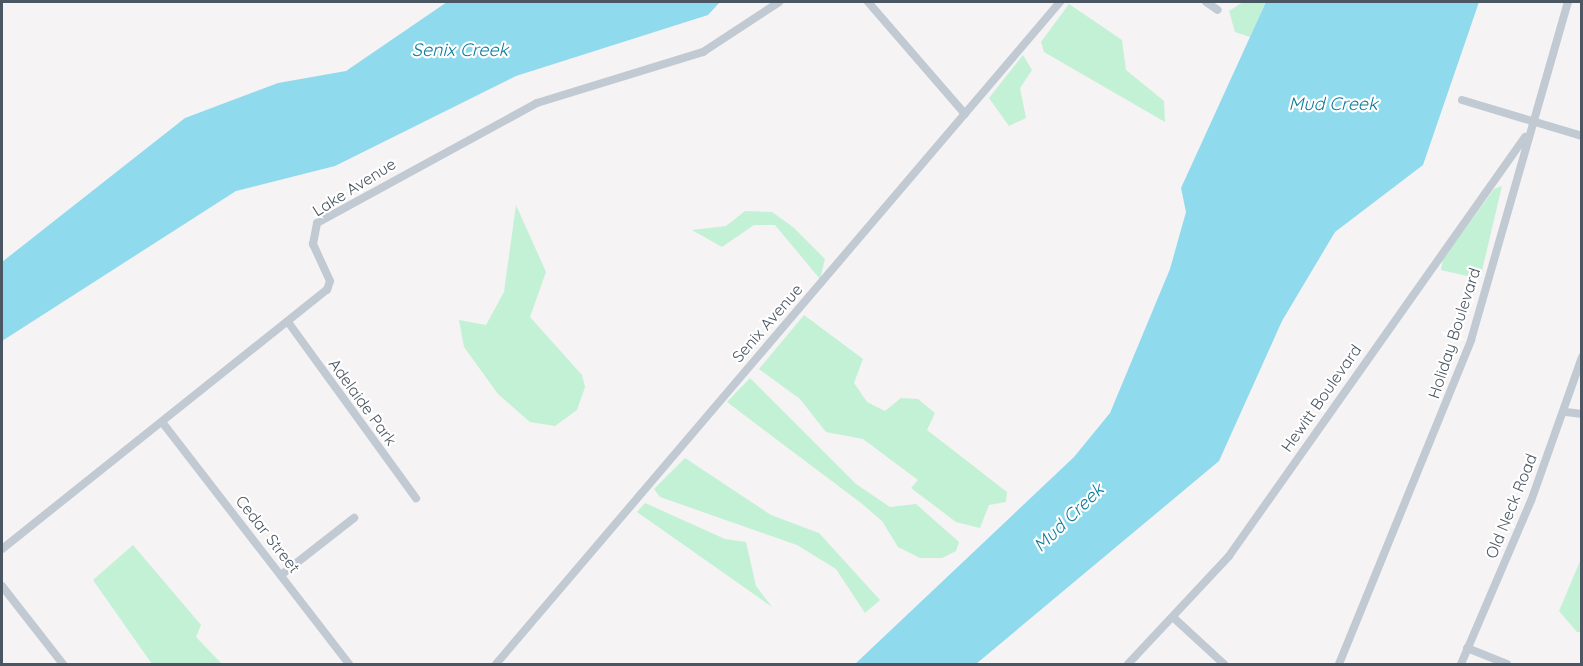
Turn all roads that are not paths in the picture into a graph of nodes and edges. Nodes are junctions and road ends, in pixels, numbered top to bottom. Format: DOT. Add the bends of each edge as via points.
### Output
graph roads {
  1 [pos="779,2"];
  2 [pos="868,2"];
  3 [pos="1060,2"];
  4 [pos="1206,2"];
  5 [pos="1568,2"];
  6 [pos="1218,10"];
  7 [pos="1462,100"];
  8 [pos="965,114"];
  9 [pos="1531,122"];
  10 [pos="1581,136"];
  11 [pos="1525,137"];
  12 [pos="288,322"];
  13 [pos="1581,357"];
  14 [pos="1566,412"];
  15 [pos="1581,414"];
  16 [pos="162,422"];
  17 [pos="416,498"];
  18 [pos="354,518"];
  19 [pos="2,549"];
  20 [pos="281,575"];
  21 [pos="2,586"];
  22 [pos="1175,619"];
  23 [pos="1467,648"];
  24 [pos="63,664"];
  25 [pos="349,664"];
  26 [pos="496,664"];
  27 [pos="1128,664"];
  28 [pos="1224,664"];
  29 [pos="1339,664"];
  30 [pos="1461,664"];
  31 [pos="1507,664"];
  1 -- 12 [label="street, Lake Avenue" via="715,46 537,103 329,215 313,233 330,281 327,290"];
  2 -- 8 [label="street"];
  3 -- 8 [label="street, Senix Avenue"];
  4 -- 6 [label="street"];
  5 -- 9 [label="street, Holiday Boulevard"];
  7 -- 9 [label="street"];
  8 -- 26 [label="street, Senix Avenue"];
  9 -- 10 [label="street"];
  9 -- 11 [label="street, Holiday Boulevard"];
  11 -- 22 [label="street, Hewitt Boulevard" via="1229,556"];
  11 -- 29 [label="street, Holiday Boulevard" via="1471,340"];
  12 -- 16 [label="street, Lake Avenue"];
  12 -- 17 [label="street, Adelaide Park"];
  13 -- 14 [label="street, Old Neck Road"];
  14 -- 15 [label="street"];
  14 -- 23 [label="street, Old Neck Road"];
  16 -- 19 [label="street, Lake Avenue"];
  16 -- 20 [label="street, Cedar Street"];
  18 -- 20 [label="street"];
  20 -- 25 [label="street, Cedar Street"];
  21 -- 24 [label="street"];
  22 -- 27 [label="street, Hewitt Boulevard"];
  22 -- 28 [label="street"];
  23 -- 30 [label="street, Old Neck Road"];
  23 -- 31 [label="street"];
}
